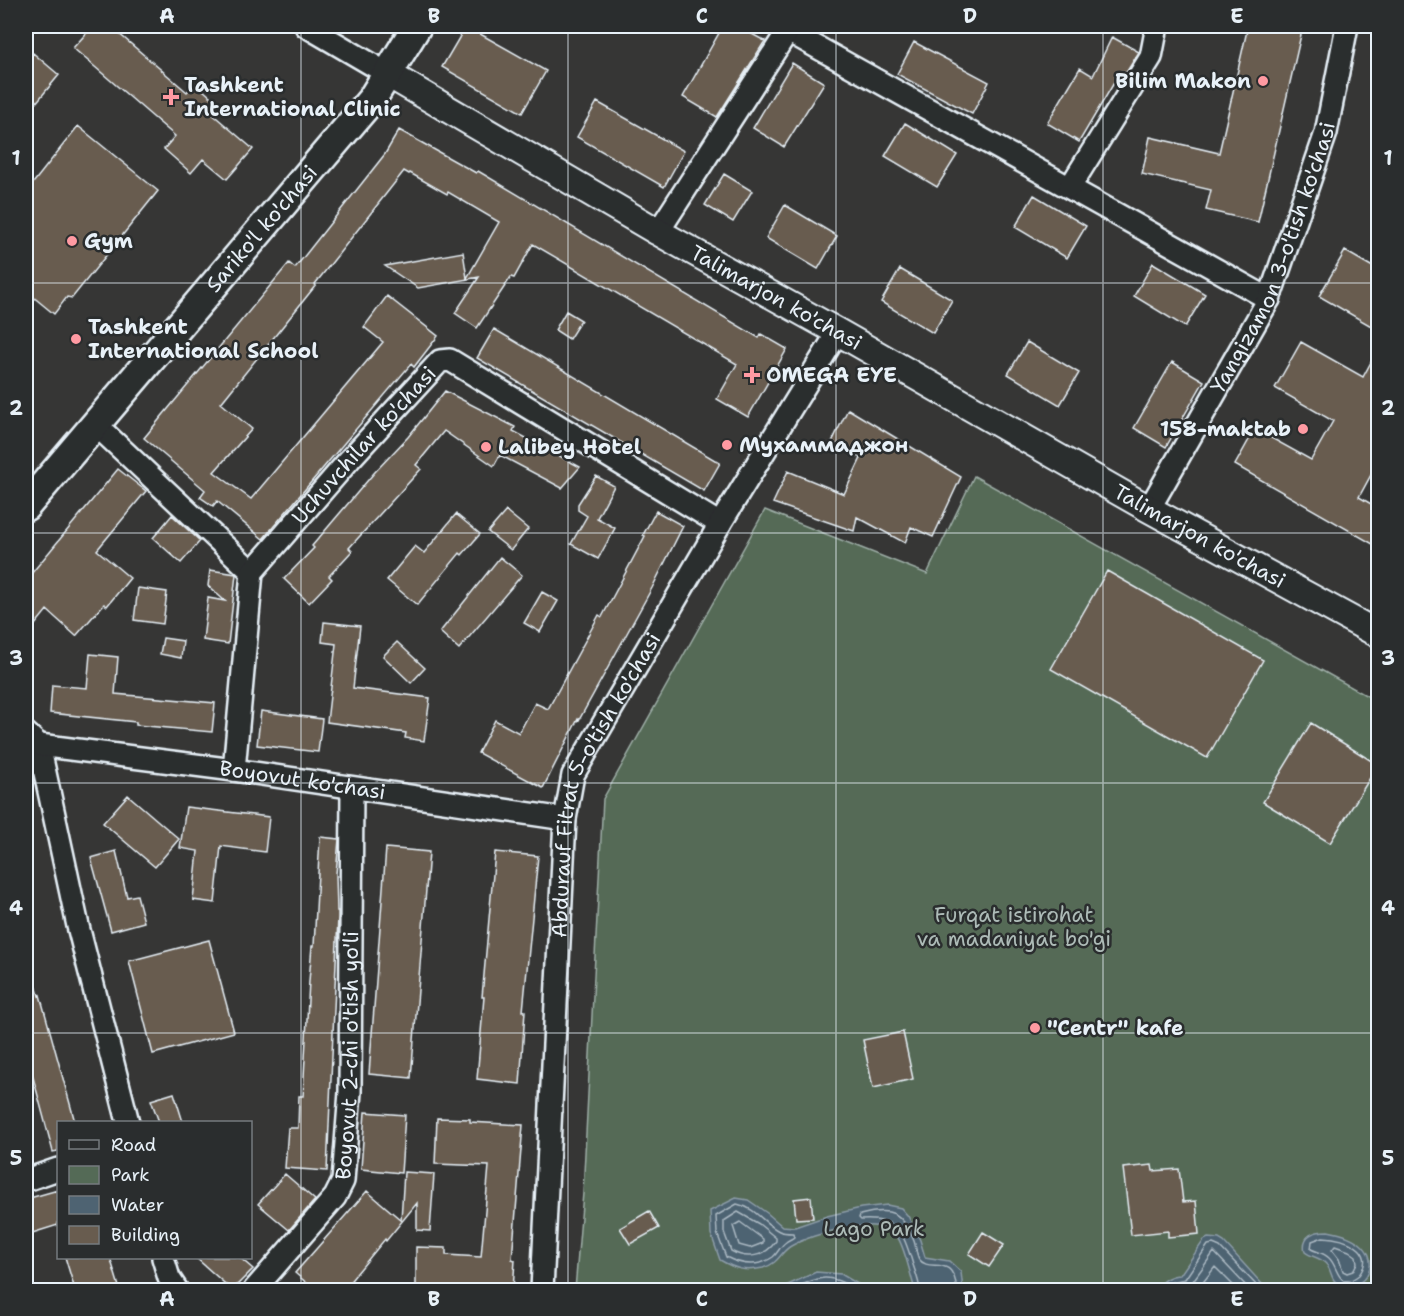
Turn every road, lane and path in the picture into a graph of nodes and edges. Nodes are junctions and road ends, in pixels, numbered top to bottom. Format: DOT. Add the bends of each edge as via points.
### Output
graph roads {
  1 [pos="306,26"];
  2 [pos="417,26"];
  3 [pos="1157,26"];
  4 [pos="1347,26"];
  5 [pos="786,27"];
  6 [pos="388,74"];
  7 [pos="1070,187"];
  8 [pos="658,232"];
  9 [pos="1269,299"];
  10 [pos="838,332"];
  11 [pos="95,424"];
  12 [pos="26,506"];
  13 [pos="1149,509"];
  14 [pos="720,524"];
  15 [pos="252,572"];
  16 [pos="1378,634"];
  17 [pos="32,739"];
  18 [pos="234,770"];
  19 [pos="352,788"];
  20 [pos="565,819"];
  21 [pos="128,1121"];
  22 [pos="57,1169"];
  23 [pos="26,1180"];
  24 [pos="164,1259"];
  25 [pos="177,1290"];
  26 [pos="254,1290"];
  27 [pos="542,1290"];
  1 -- 6 [label="street, Talimarjon ko'chasi"];
  2 -- 6 [label="main road, Sariko'l ko'chasi"];
  3 -- 7 [label="street" via="1150,57"];
  4 -- 9 [label="street, Yangizamon 3-o'tish ko'chasi" via="1326,133"];
  5 -- 7 [label="street"];
  5 -- 8 [label="street"];
  6 -- 8 [label="street, Talimarjon ko'chasi"];
  6 -- 11 [label="main road, Sariko'l ko'chasi" via="372,99"];
  7 -- 9 [label="street"];
  8 -- 10 [label="street, Talimarjon ko'chasi"];
  9 -- 13 [label="street, Yangizamon 3-o'tish ko'chasi"];
  10 -- 13 [label="street, Talimarjon ko'chasi"];
  10 -- 14 [label="street, Abdurauf Fitrat 5-o'tish ko'chasi"];
  11 -- 12 [label="main road, Sariko'l ko'chasi"];
  11 -- 15 [label="street"];
  13 -- 16 [label="street, Talimarjon ko'chasi"];
  14 -- 15 [label="street, Uchuvchilar ko'chasi" via="450,360 440,361"];
  14 -- 20 [label="street, Abdurauf Fitrat 5-o'tish ko'chasi" via="573,775"];
  15 -- 18 [label="street"];
  17 -- 18 [label="street, Boyovut ko'chasi"];
  17 -- 21 [label="street, Boyovut ko'chasi"];
  18 -- 19 [label="street, Boyovut ko'chasi"];
  19 -- 20 [label="street, Boyovut ko'chasi"];
  19 -- 26 [label="street, Boyovut 2-chi o'tish yo'li" via="350,1092 343,1181 335,1197"];
  20 -- 27 [label="street, Abdurauf Fitrat 5-o'tish ko'chasi"];
  22 -- 23 [label="street"];
  24 -- 25 [label="street"];
}
